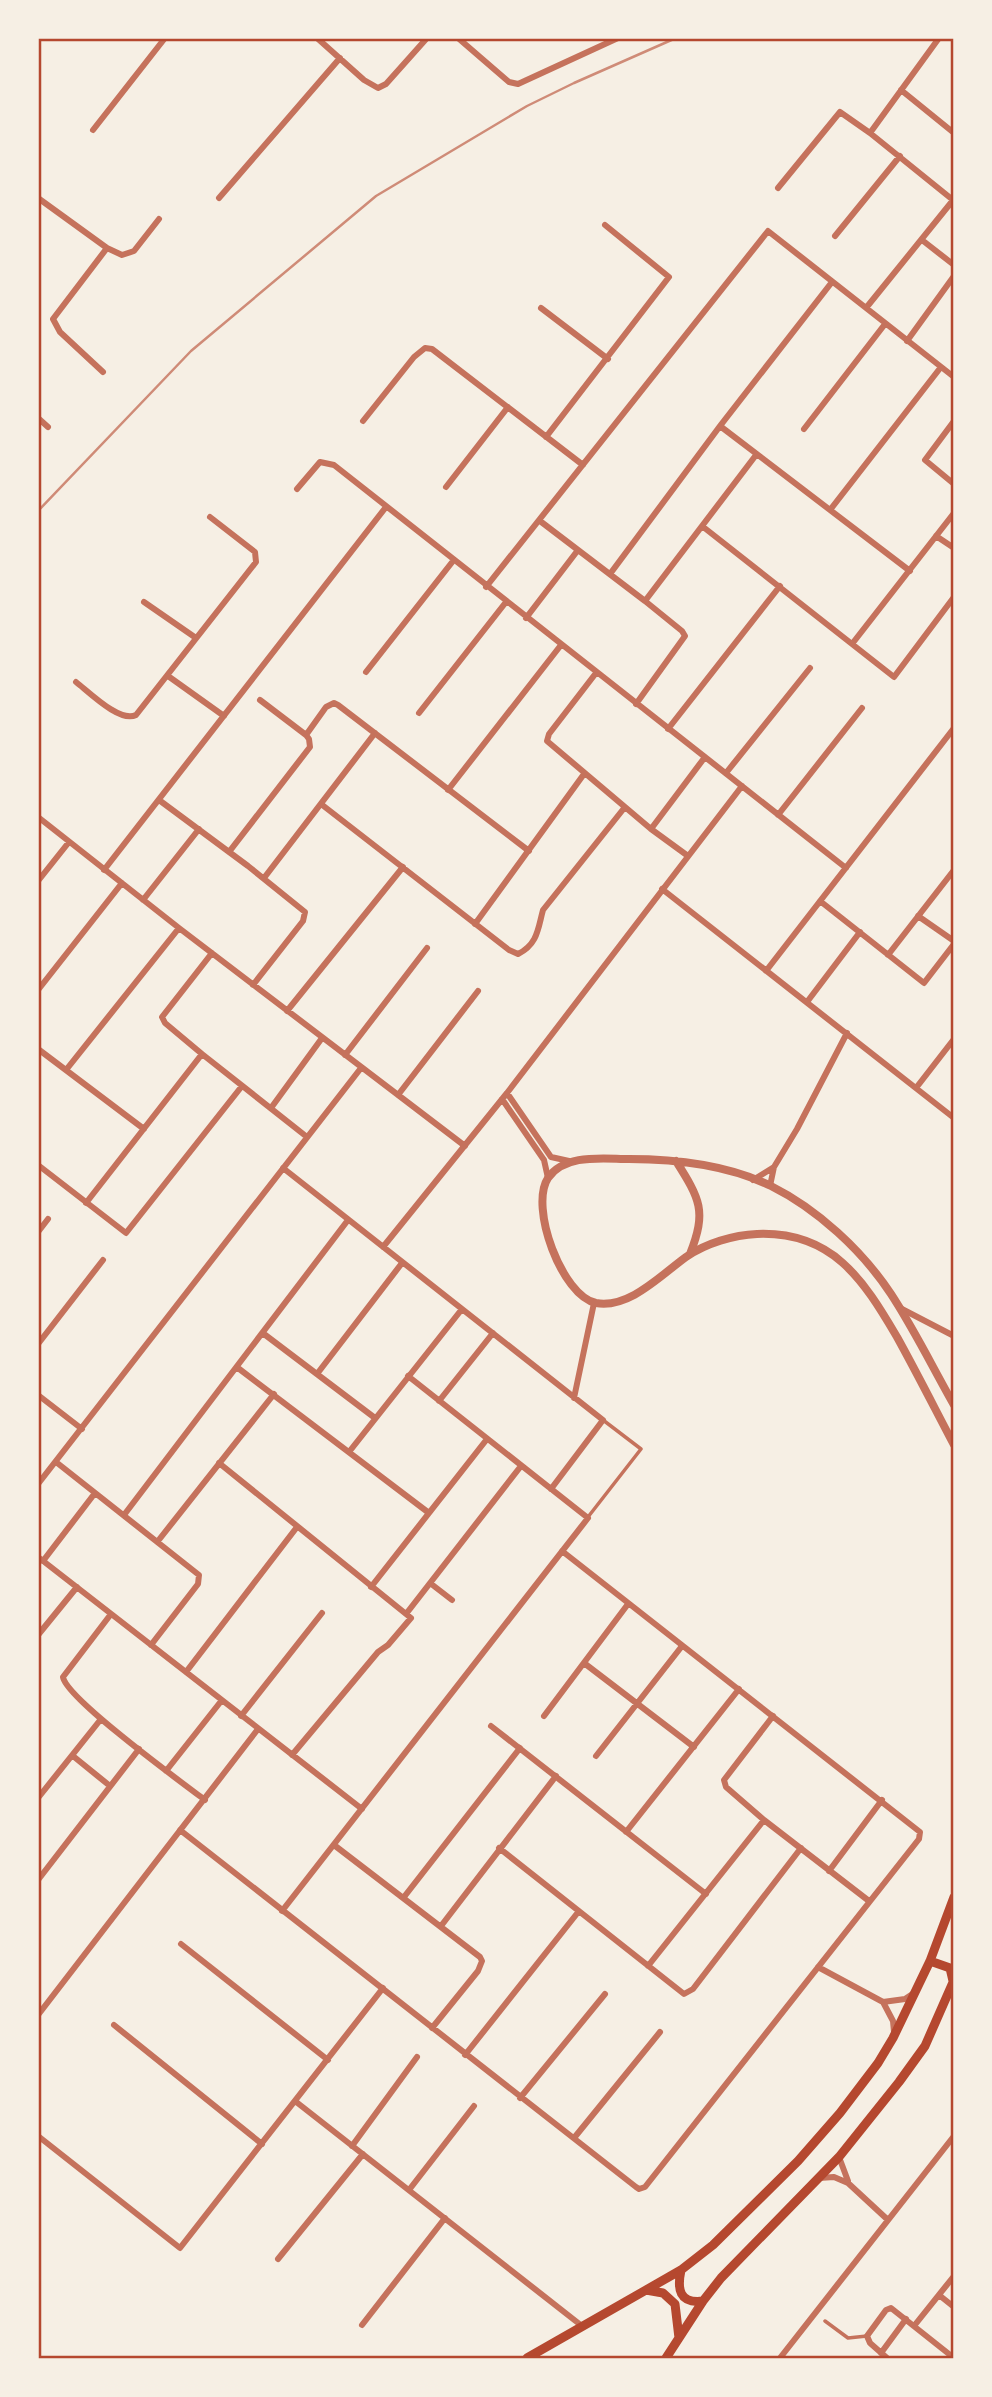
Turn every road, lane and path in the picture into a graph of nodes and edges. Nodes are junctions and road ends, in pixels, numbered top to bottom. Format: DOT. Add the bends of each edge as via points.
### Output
graph roads {
  1 [pos="165,38"];
  2 [pos="317,38"];
  3 [pos="427,38"];
  4 [pos="458,38"];
  5 [pos="618,38"];
  6 [pos="939,38"];
  7 [pos="340,58"];
  8 [pos="901,90"];
  9 [pos="93,130"];
  10 [pos="870,132"];
  11 [pos="954,133"];
  12 [pos="900,156"];
  13 [pos="778,188"];
  14 [pos="38,198"];
  15 [pos="219,198"];
  16 [pos="953,199"];
  17 [pos="159,219"];
  18 [pos="605,225"];
  19 [pos="835,236"];
  20 [pos="922,240"];
  21 [pos="107,248"];
  22 [pos="954,265"];
  23 [pos="954,276"];
  24 [pos="832,282"];
  25 [pos="541,308"];
  26 [pos="866,308"];
  27 [pos="885,324"];
  28 [pos="907,341"];
  29 [pos="608,359"];
  30 [pos="941,367"];
  31 [pos="103,372"];
  32 [pos="954,377"];
  33 [pos="508,407"];
  34 [pos="38,418"];
  35 [pos="363,421"];
  36 [pos="954,421"];
  37 [pos="720,426"];
  38 [pos="48,427"];
  39 [pos="804,429"];
  40 [pos="546,437"];
  41 [pos="757,455"];
  42 [pos="583,465"];
  43 [pos="954,484"];
  44 [pos="446,487"];
  45 [pos="297,489"];
  46 [pos="386,507"];
  47 [pos="830,510"];
  48 [pos="954,513"];
  49 [pos="210,517"];
  50 [pos="540,521"];
  51 [pos="702,526"];
  52 [pos="936,536"];
  53 [pos="954,548"];
  54 [pos="578,550"];
  55 [pos="453,561"];
  56 [pos="910,571"];
  57 [pos="610,574"];
  58 [pos="780,586"];
  59 [pos="486,587"];
  60 [pos="954,597"];
  61 [pos="645,601"];
  62 [pos="144,602"];
  63 [pos="506,602"];
  64 [pos="526,618"];
  65 [pos="196,638"];
  66 [pos="852,643"];
  67 [pos="561,645"];
  68 [pos="810,668"];
  69 [pos="366,672"];
  70 [pos="596,673"];
  71 [pos="168,676"];
  72 [pos="76,682"];
  73 [pos="260,700"];
  74 [pos="636,704"];
  75 [pos="862,708"];
  76 [pos="419,713"];
  77 [pos="224,716"];
  78 [pos="954,728"];
  79 [pos="668,729"];
  80 [pos="375,733"];
  81 [pos="306,735"];
  82 [pos="705,757"];
  83 [pos="584,774"];
  84 [pos="726,774"];
  85 [pos="742,786"];
  86 [pos="448,790"];
  87 [pos="159,800"];
  88 [pos="321,804"];
  89 [pos="625,807"];
  90 [pos="778,815"];
  91 [pos="38,817"];
  92 [pos="199,829"];
  93 [pos="651,829"];
  94 [pos="69,842"];
  95 [pos="529,851"];
  96 [pos="229,852"];
  97 [pos="688,856"];
  98 [pos="403,867"];
  99 [pos="846,868"];
  100 [pos="104,870"];
  101 [pos="954,870"];
  102 [pos="264,878"];
  103 [pos="38,881"];
  104 [pos="122,883"];
  105 [pos="662,889"];
  106 [pos="144,900"];
  107 [pos="820,901"];
  108 [pos="918,916"];
  109 [pos="474,924"];
  110 [pos="179,928"];
  111 [pos="860,932"];
  112 [pos="954,942"];
  113 [pos="428,948"];
  114 [pos="212,953"];
  115 [pos="888,954"];
  116 [pos="766,971"];
  117 [pos="253,985"];
  118 [pos="38,990"];
  119 [pos="478,991"];
  120 [pos="807,1002"];
  121 [pos="287,1011"];
  122 [pos="847,1033"];
  123 [pos="322,1038"];
  124 [pos="954,1039"];
  125 [pos="38,1049"];
  126 [pos="202,1055"];
  127 [pos="345,1055"];
  128 [pos="361,1068"];
  129 [pos="66,1070"];
  130 [pos="242,1086"];
  131 [pos="916,1088"];
  132 [pos="398,1095"];
  133 [pos="504,1096"];
  134 [pos="954,1107"];
  135 [pos="271,1108"];
  136 [pos="951,1116"];
  137 [pos="144,1129"];
  138 [pos="307,1137"];
  139 [pos="465,1146"];
  140 [pos="676,1161"];
  141 [pos="571,1162"];
  142 [pos="38,1165"];
  143 [pos="774,1167"];
  144 [pos="283,1168"];
  145 [pos="548,1178"];
  146 [pos="753,1180"];
  147 [pos="770,1186"];
  148 [pos="86,1203"];
  149 [pos="48,1219"];
  150 [pos="348,1220"];
  151 [pos="38,1232"];
  152 [pos="383,1247"];
  153 [pos="690,1254"];
  154 [pos="103,1260"];
  155 [pos="402,1263"];
  156 [pos="594,1303"];
  157 [pos="899,1308"];
  158 [pos="462,1309"];
  159 [pos="493,1333"];
  160 [pos="264,1334"];
  161 [pos="954,1336"];
  162 [pos="38,1344"];
  163 [pos="238,1368"];
  164 [pos="317,1374"];
  165 [pos="408,1376"];
  166 [pos="274,1394"];
  167 [pos="38,1395"];
  168 [pos="575,1398"];
  169 [pos="439,1401"];
  170 [pos="954,1405"];
  171 [pos="375,1418"];
  172 [pos="603,1420"];
  173 [pos="82,1429"];
  174 [pos="487,1439"];
  175 [pos="954,1445"];
  176 [pos="349,1452"];
  177 [pos="56,1462"];
  178 [pos="219,1463"];
  179 [pos="521,1466"];
  180 [pos="38,1485"];
  181 [pos="551,1489"];
  182 [pos="95,1493"];
  183 [pos="429,1513"];
  184 [pos="124,1515"];
  185 [pos="588,1518"];
  186 [pos="297,1527"];
  187 [pos="158,1541"];
  188 [pos="562,1551"];
  189 [pos="41,1559"];
  190 [pos="430,1583"];
  191 [pos="77,1587"];
  192 [pos="371,1587"];
  193 [pos="452,1600"];
  194 [pos="628,1604"];
  195 [pos="321,1613"];
  196 [pos="111,1614"];
  197 [pos="406,1614"];
  198 [pos="38,1635"];
  199 [pos="151,1645"];
  200 [pos="682,1646"];
  201 [pos="584,1663"];
  202 [pos="186,1672"];
  203 [pos="739,1689"];
  204 [pos="222,1700"];
  205 [pos="638,1703"];
  206 [pos="241,1716"];
  207 [pos="544,1716"];
  208 [pos="773,1716"];
  209 [pos="102,1718"];
  210 [pos="491,1726"];
  211 [pos="258,1729"];
  212 [pos="694,1747"];
  213 [pos="520,1748"];
  214 [pos="139,1749"];
  215 [pos="292,1755"];
  216 [pos="73,1756"];
  217 [pos="596,1756"];
  218 [pos="166,1771"];
  219 [pos="556,1776"];
  220 [pos="110,1786"];
  221 [pos="40,1793"];
  222 [pos="205,1800"];
  223 [pos="882,1800"];
  224 [pos="362,1809"];
  225 [pos="764,1820"];
  226 [pos="180,1830"];
  227 [pos="626,1832"];
  228 [pos="334,1845"];
  229 [pos="499,1848"];
  230 [pos="801,1848"];
  231 [pos="829,1871"];
  232 [pos="38,1880"];
  233 [pos="706,1894"];
  234 [pos="404,1897"];
  235 [pos="954,1897"];
  236 [pos="869,1901"];
  237 [pos="282,1911"];
  238 [pos="579,1911"];
  239 [pos="441,1926"];
  240 [pos="181,1944"];
  241 [pos="930,1961"];
  242 [pos="648,1966"];
  243 [pos="818,1966"];
  244 [pos="921,1980"];
  245 [pos="953,1980"];
  246 [pos="383,1988"];
  247 [pos="605,1994"];
  248 [pos="883,2002"];
  249 [pos="38,2015"];
  250 [pos="114,2025"];
  251 [pos="432,2028"];
  252 [pos="660,2032"];
  253 [pos="894,2038"];
  254 [pos="465,2055"];
  255 [pos="417,2057"];
  256 [pos="328,2060"];
  257 [pos="520,2098"];
  258 [pos="295,2101"];
  259 [pos="474,2106"];
  260 [pos="38,2136"];
  261 [pos="954,2136"];
  262 [pos="574,2138"];
  263 [pos="262,2144"];
  264 [pos="352,2146"];
  265 [pos="363,2154"];
  266 [pos="839,2157"];
  267 [pos="819,2178"];
  268 [pos="848,2183"];
  269 [pos="409,2190"];
  270 [pos="445,2218"];
  271 [pos="888,2220"];
  272 [pos="278,2259"];
  273 [pos="681,2270"];
  274 [pos="954,2276"];
  275 [pos="646,2290"];
  276 [pos="939,2295"];
  277 [pos="703,2301"];
  278 [pos="954,2307"];
  279 [pos="906,2319"];
  280 [pos="825,2320"];
  281 [pos="362,2325"];
  282 [pos="582,2326"];
  283 [pos="914,2326"];
  284 [pos="867,2336"];
  285 [pos="678,2338"];
  286 [pos="884,2356"];
  287 [pos="951,2357"];
  288 [pos="527,2358"];
  289 [pos="666,2358"];
  290 [pos="780,2358"];
  1 -- 9 [label="street"];
  2 -- 7 [label="street"];
  3 -- 7 [label="street" via="378,88"];
  4 -- 5 [label="street" via="509,82 518,84"];
  6 -- 8 [label="street"];
  7 -- 15 [label="street"];
  8 -- 10 [label="street"];
  8 -- 11 [label="street"];
  10 -- 12 [label="street"];
  10 -- 13 [label="street" via="837,113"];
  12 -- 16 [label="street"];
  12 -- 19 [label="street"];
  14 -- 21 [label="street"];
  16 -- 20 [label="street"];
  17 -- 21 [label="street" via="134,251 117,254"];
  18 -- 29 [label="street" via="669,277"];
  20 -- 22 [label="street"];
  20 -- 26 [label="street"];
  21 -- 31 [label="street" via="53,319 60,332"];
  23 -- 28 [label="street"];
  24 -- 26 [label="street"];
  24 -- 37 [label="street"];
  24 -- 42 [label="street" via="768,231"];
  25 -- 29 [label="street"];
  26 -- 27 [label="street"];
  27 -- 28 [label="street"];
  27 -- 39 [label="street"];
  28 -- 30 [label="street"];
  29 -- 40 [label="street"];
  30 -- 32 [label="street"];
  30 -- 47 [label="street"];
  33 -- 35 [label="street" via="438,352 425,348"];
  33 -- 40 [label="street"];
  33 -- 44 [label="street"];
  34 -- 38 [label="street"];
  36 -- 43 [label="street" via="925,460"];
  37 -- 41 [label="street"];
  37 -- 57 [label="street"];
  40 -- 42 [label="street"];
  41 -- 47 [label="street"];
  41 -- 51 [label="street"];
  42 -- 50 [label="street"];
  45 -- 46 [label="street" via="325,462"];
  46 -- 55 [label="street"];
  46 -- 77 [label="street"];
  47 -- 56 [label="street"];
  48 -- 52 [label="street"];
  49 -- 65 [label="street" via="255,552 257,559"];
  50 -- 54 [label="street"];
  50 -- 59 [label="street"];
  51 -- 58 [label="street"];
  51 -- 61 [label="street"];
  52 -- 53 [label="street"];
  52 -- 56 [label="street"];
  54 -- 57 [label="street"];
  54 -- 64 [label="street"];
  55 -- 59 [label="street"];
  55 -- 69 [label="street"];
  56 -- 66 [label="street"];
  57 -- 61 [label="street"];
  58 -- 66 [label="street"];
  58 -- 79 [label="street"];
  59 -- 63 [label="street"];
  60 -- 66 [label="street" via="894,677"];
  61 -- 74 [label="street" via="685,636"];
  62 -- 65 [label="street"];
  63 -- 64 [label="street"];
  63 -- 76 [label="street"];
  64 -- 67 [label="street"];
  65 -- 71 [label="street"];
  67 -- 70 [label="street"];
  67 -- 86 [label="street"];
  68 -- 84 [label="street"];
  70 -- 74 [label="street"];
  70 -- 83 [label="street" via="547,738 548,744"];
  71 -- 72 [label="street" via="131,718 121,717"];
  71 -- 77 [label="street"];
  73 -- 81 [label="street"];
  74 -- 79 [label="street"];
  75 -- 90 [label="street"];
  77 -- 87 [label="street"];
  78 -- 99 [label="street"];
  79 -- 82 [label="street"];
  80 -- 81 [label="street" via="334,703"];
  80 -- 86 [label="street"];
  80 -- 88 [label="street"];
  81 -- 96 [label="street" via="309,751"];
  82 -- 84 [label="street"];
  82 -- 93 [label="street"];
  83 -- 89 [label="street"];
  83 -- 95 [label="street"];
  84 -- 85 [label="street"];
  85 -- 90 [label="street"];
  85 -- 97 [label="street"];
  86 -- 95 [label="street"];
  87 -- 92 [label="street"];
  87 -- 100 [label="street"];
  88 -- 98 [label="street"];
  88 -- 102 [label="street"];
  89 -- 93 [label="street"];
  89 -- 109 [label="street" via="543,910 540,930 521,954"];
  90 -- 99 [label="street"];
  91 -- 94 [label="street"];
  92 -- 96 [label="street"];
  92 -- 106 [label="street"];
  93 -- 97 [label="street"];
  94 -- 100 [label="street"];
  94 -- 103 [label="street"];
  95 -- 109 [label="street"];
  96 -- 102 [label="street"];
  97 -- 105 [label="street"];
  98 -- 109 [label="street"];
  98 -- 121 [label="street"];
  99 -- 107 [label="street"];
  100 -- 104 [label="street"];
  101 -- 108 [label="street"];
  102 -- 117 [label="street" via="305,916"];
  104 -- 106 [label="street"];
  104 -- 118 [label="street"];
  105 -- 116 [label="street"];
  105 -- 133 [label="street"];
  106 -- 110 [label="street"];
  107 -- 111 [label="street"];
  107 -- 116 [label="street"];
  108 -- 112 [label="street"];
  108 -- 115 [label="street"];
  110 -- 114 [label="street"];
  110 -- 129 [label="street"];
  111 -- 115 [label="street"];
  111 -- 120 [label="street"];
  112 -- 115 [label="street" via="924,983"];
  113 -- 127 [label="street"];
  114 -- 117 [label="street"];
  114 -- 126 [label="street" via="162,1017"];
  116 -- 120 [label="street"];
  117 -- 121 [label="street"];
  119 -- 132 [label="street"];
  120 -- 122 [label="street"];
  121 -- 123 [label="street"];
  122 -- 131 [label="street"];
  122 -- 143 [label="street"];
  123 -- 127 [label="street"];
  123 -- 135 [label="street"];
  124 -- 131 [label="street"];
  125 -- 129 [label="street"];
  126 -- 130 [label="street"];
  126 -- 137 [label="street"];
  127 -- 128 [label="street"];
  128 -- 132 [label="street"];
  128 -- 138 [label="street"];
  129 -- 137 [label="street"];
  130 -- 135 [label="street"];
  130 -- 148 [label="street" via="126,1233"];
  131 -- 136 [label="street"];
  132 -- 139 [label="street"];
  133 -- 139 [label="street"];
  133 -- 141 [label="street" via="551,1157"];
  133 -- 145 [label="street" via="544,1160"];
  134 -- 136 [label="street"];
  135 -- 138 [label="street"];
  137 -- 148 [label="street"];
  138 -- 144 [label="street"];
  139 -- 152 [label="street"];
  140 -- 141 [label="street"];
  140 -- 146 [label="street"];
  140 -- 153 [label="street" via="699,1206 700,1227"];
  141 -- 145 [label="street"];
  142 -- 148 [label="street"];
  143 -- 146 [label="street"];
  143 -- 147 [label="street"];
  144 -- 150 [label="street"];
  144 -- 173 [label="street"];
  145 -- 156 [label="street" via="541,1206 547,1232 567,1279 579,1295"];
  146 -- 147 [label="street"];
  147 -- 157 [label="street" via="843,1238 869,1264"];
  149 -- 151 [label="street"];
  150 -- 152 [label="street"];
  150 -- 160 [label="street"];
  152 -- 155 [label="street"];
  153 -- 156 [label="street" via="623,1300"];
  153 -- 175 [label="street" via="725,1240 768,1234 807,1241 838,1257 876,1301"];
  154 -- 162 [label="street"];
  155 -- 158 [label="street"];
  155 -- 164 [label="street"];
  156 -- 168 [label="street"];
  157 -- 161 [label="street"];
  157 -- 170 [label="street"];
  158 -- 159 [label="street"];
  158 -- 165 [label="street"];
  159 -- 168 [label="street"];
  159 -- 169 [label="street"];
  160 -- 163 [label="street"];
  160 -- 164 [label="street"];
  163 -- 166 [label="street"];
  163 -- 184 [label="street"];
  164 -- 171 [label="street"];
  165 -- 169 [label="street"];
  165 -- 171 [label="street"];
  166 -- 176 [label="street"];
  166 -- 178 [label="street"];
  167 -- 173 [label="street"];
  168 -- 172 [label="street"];
  169 -- 174 [label="street"];
  171 -- 176 [label="street"];
  172 -- 181 [label="street"];
  172 -- 185 [label="lane" via="641,1449"];
  173 -- 177 [label="street"];
  174 -- 179 [label="street"];
  174 -- 183 [label="street"];
  176 -- 183 [label="street"];
  177 -- 180 [label="street"];
  177 -- 182 [label="street"];
  178 -- 186 [label="street"];
  178 -- 187 [label="street"];
  179 -- 181 [label="street"];
  179 -- 190 [label="street"];
  181 -- 185 [label="street"];
  182 -- 184 [label="street"];
  182 -- 189 [label="street"];
  183 -- 192 [label="street"];
  184 -- 187 [label="street"];
  185 -- 188 [label="street"];
  186 -- 192 [label="street"];
  186 -- 202 [label="street"];
  187 -- 199 [label="street" via="200,1580"];
  188 -- 194 [label="street"];
  188 -- 224 [label="street"];
  189 -- 191 [label="street"];
  190 -- 193 [label="street"];
  190 -- 197 [label="street"];
  191 -- 196 [label="street"];
  191 -- 198 [label="street"];
  192 -- 197 [label="street"];
  194 -- 200 [label="street"];
  194 -- 201 [label="street"];
  195 -- 206 [label="street"];
  196 -- 199 [label="street"];
  196 -- 209 [label="street" via="63,1677 68,1689"];
  197 -- 215 [label="street" via="411,1618"];
  199 -- 202 [label="street"];
  200 -- 203 [label="street"];
  200 -- 205 [label="street"];
  201 -- 205 [label="street"];
  201 -- 207 [label="street"];
  202 -- 204 [label="street"];
  203 -- 208 [label="street"];
  203 -- 212 [label="street"];
  204 -- 206 [label="street"];
  204 -- 218 [label="street"];
  205 -- 212 [label="street"];
  205 -- 217 [label="street"];
  206 -- 211 [label="street"];
  208 -- 223 [label="street"];
  208 -- 225 [label="street" via="724,1780 727,1789"];
  209 -- 214 [label="street"];
  209 -- 216 [label="street"];
  210 -- 213 [label="street"];
  211 -- 215 [label="street"];
  211 -- 222 [label="street"];
  212 -- 227 [label="street"];
  213 -- 219 [label="street"];
  213 -- 234 [label="street"];
  214 -- 218 [label="street"];
  214 -- 220 [label="street"];
  215 -- 224 [label="street"];
  216 -- 220 [label="street"];
  216 -- 221 [label="street"];
  218 -- 222 [label="street"];
  219 -- 227 [label="street"];
  219 -- 229 [label="street"];
  220 -- 232 [label="street"];
  222 -- 226 [label="street"];
  223 -- 231 [label="street"];
  223 -- 236 [label="street" via="918,1828 920,1835"];
  224 -- 228 [label="street"];
  225 -- 230 [label="street"];
  225 -- 233 [label="street"];
  226 -- 237 [label="street"];
  226 -- 249 [label="street"];
  227 -- 233 [label="street"];
  228 -- 234 [label="street"];
  228 -- 237 [label="street"];
  229 -- 238 [label="street"];
  229 -- 239 [label="street"];
  230 -- 231 [label="street"];
  230 -- 242 [label="street" via="691,1992 684,1994"];
  231 -- 236 [label="street"];
  233 -- 242 [label="street"];
  234 -- 239 [label="street"];
  235 -- 241 [label="main road"];
  236 -- 243 [label="street"];
  237 -- 246 [label="street"];
  238 -- 242 [label="street"];
  238 -- 254 [label="street"];
  239 -- 251 [label="street" via="482,1962"];
  240 -- 256 [label="street"];
  241 -- 244 [label="main road"];
  241 -- 245 [label="main road" via="950,1968"];
  243 -- 248 [label="street"];
  243 -- 262 [label="street" via="645,2187 636,2187"];
  244 -- 248 [label="street" via="914,1993"];
  244 -- 253 [label="main road"];
  245 -- 266 [label="main road" via="925,2046"];
  246 -- 251 [label="street"];
  246 -- 256 [label="street"];
  247 -- 257 [label="street"];
  248 -- 253 [label="street" via="893,2021"];
  250 -- 263 [label="street"];
  251 -- 254 [label="street"];
  252 -- 262 [label="street"];
  253 -- 273 [label="main road" via="840,2113 798,2161 713,2245"];
  254 -- 257 [label="street"];
  255 -- 264 [label="street"];
  256 -- 258 [label="street"];
  257 -- 262 [label="street"];
  258 -- 263 [label="street"];
  258 -- 264 [label="street"];
  259 -- 269 [label="street"];
  260 -- 263 [label="street" via="180,2248"];
  261 -- 271 [label="street"];
  264 -- 265 [label="street"];
  265 -- 269 [label="street"];
  265 -- 272 [label="street"];
  266 -- 267 [label="main road"];
  266 -- 268 [label="street"];
  267 -- 268 [label="street" via="834,2177"];
  267 -- 277 [label="main road"];
  268 -- 271 [label="street"];
  269 -- 270 [label="street"];
  270 -- 281 [label="street"];
  270 -- 282 [label="street"];
  271 -- 290 [label="street"];
  273 -- 275 [label="main road"];
  273 -- 277 [label="main road" via="680,2292 686,2299"];
  274 -- 276 [label="street"];
  275 -- 282 [label="main road"];
  275 -- 285 [label="main road" via="663,2292 675,2304"];
  276 -- 278 [label="street"];
  276 -- 283 [label="street"];
  277 -- 285 [label="main road"];
  279 -- 283 [label="street"];
  279 -- 284 [label="street" via="889,2308"];
  279 -- 286 [label="street"];
  280 -- 284 [label="lane" via="848,2339"];
  282 -- 288 [label="main road"];
  283 -- 287 [label="street"];
  284 -- 286 [label="street"];
  285 -- 289 [label="main road"];
}
